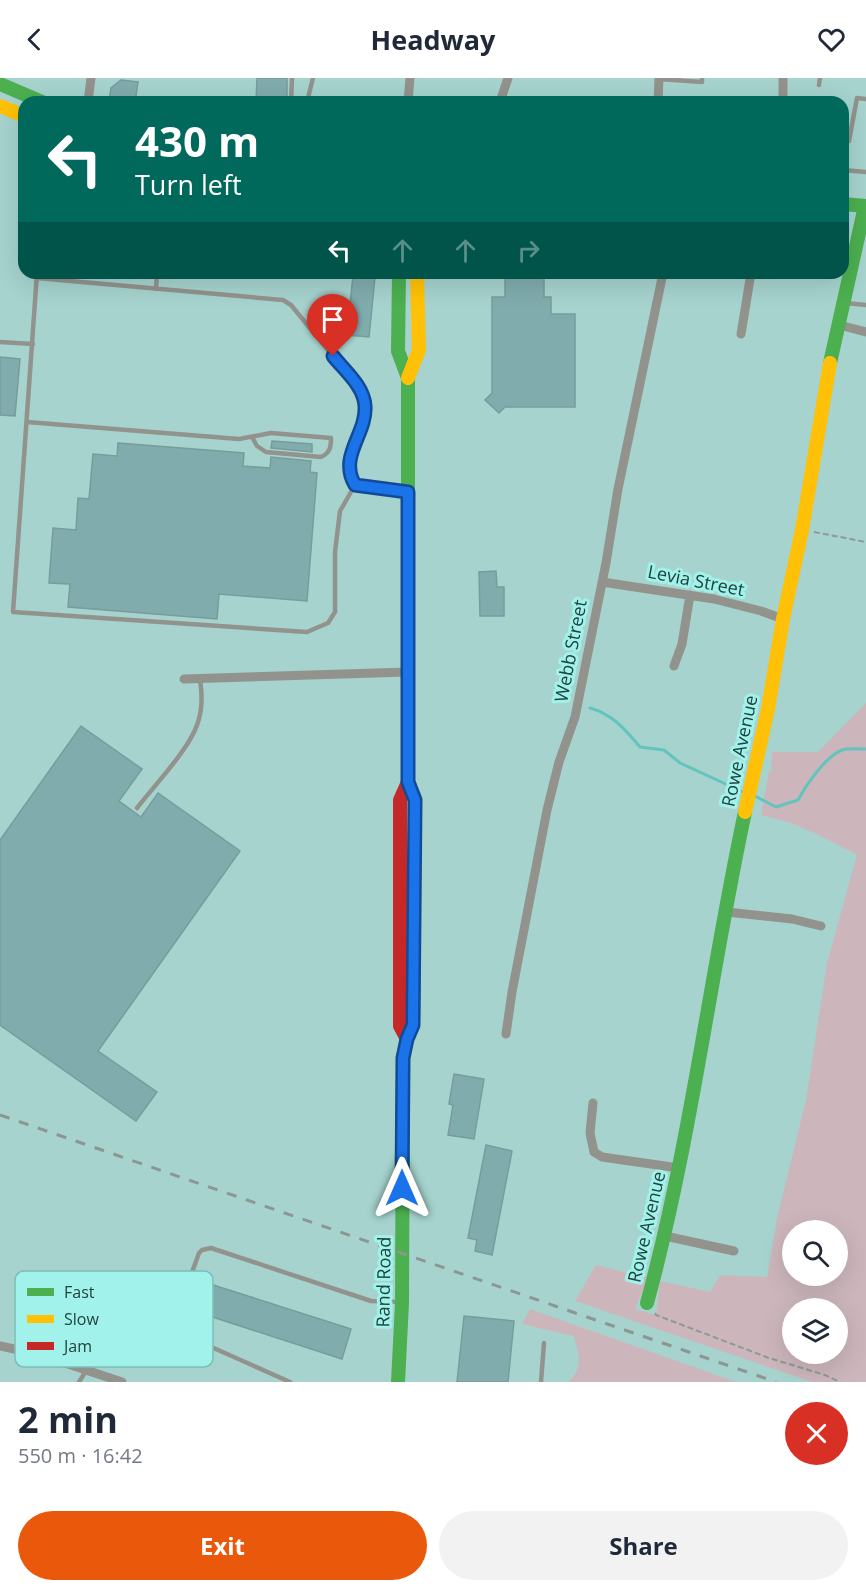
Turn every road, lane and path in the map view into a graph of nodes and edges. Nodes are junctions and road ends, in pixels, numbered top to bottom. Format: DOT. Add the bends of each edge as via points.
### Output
graph roads {
  1 [pos="91,78"];
  2 [pos="292,78"];
  3 [pos="313,78"];
  4 [pos="410,78"];
  5 [pos="508,78"];
  6 [pos="659,78"];
  7 [pos="702,78"];
  8 [pos="783,78"];
  9 [pos="820,78"];
  10 [pos="0,84"];
  11 [pos="819,85"];
  12 [pos="28,96"];
  13 [pos="89,96"];
  14 [pos="291,96"];
  15 [pos="308,96"];
  16 [pos="408,96"];
  17 [pos="502,96"];
  18 [pos="658,96"];
  19 [pos="783,96"];
  20 [pos="866,99"];
  21 [pos="0,106"];
  22 [pos="18,114"];
  23 [pos="849,141"];
  24 [pos="849,171"];
  25 [pos="866,172"];
  26 [pos="849,205"];
  27 [pos="865,206"];
  28 [pos="37,279"];
  29 [pos="64,279"];
  30 [pos="157,279"];
  31 [pos="399,279"];
  32 [pos="417,279"];
  33 [pos="662,279"];
  34 [pos="750,279"];
  35 [pos="156,289"];
  36 [pos="844,303"];
  37 [pos="866,305"];
  38 [pos="839,325"];
  39 [pos="866,332"];
  40 [pos="741,334"];
  41 [pos="0,342"];
  42 [pos="33,344"];
  43 [pos="408,378"];
  44 [pos="27,422"];
  45 [pos="252,437"];
  46 [pos="355,485"];
  47 [pos="408,492"];
  48 [pos="802,530"];
  49 [pos="866,542"];
  50 [pos="602,582"];
  51 [pos="690,596"];
  52 [pos="783,619"];
  53 [pos="674,666"];
  54 [pos="408,672"];
  55 [pos="184,679"];
  56 [pos="200,679"];
  57 [pos="137,808"];
  58 [pos="727,912"];
  59 [pos="821,926"];
  60 [pos="506,1034"];
  61 [pos="593,1102"];
  62 [pos="679,1168"];
  63 [pos="665,1236"];
  64 [pos="734,1251"];
  65 [pos="193,1271"];
  66 [pos="402,1303"];
  67 [pos="648,1303"];
  68 [pos="544,1343"];
  69 [pos="0,1346"];
  70 [pos="213,1348"];
  71 [pos="15,1349"];
  72 [pos="75,1367"];
  73 [pos="86,1371"];
  74 [pos="79,1382"];
  75 [pos="122,1382"];
  76 [pos="290,1382"];
  77 [pos="398,1382"];
  78 [pos="541,1382"];
  79 [pos="840,1382"];
  1 -- 13 [label="street"];
  2 -- 14 [label="lane"];
  3 -- 15 [label="lane"];
  4 -- 16 [label="street"];
  5 -- 17 [label="street"];
  6 -- 7 [label="lane" via="702,82"];
  6 -- 18 [label="street"];
  8 -- 19 [label="street"];
  9 -- 11 [label="lane"];
  10 -- 12 [label="main road"];
  20 -- 23 [label="lane" via="857,98"];
  21 -- 22 [label="main road"];
  24 -- 25 [label="lane"];
  26 -- 27 [label="main road"];
  27 -- 36 [label="main road, Rowe Avenue"];
  28 -- 42 [label="lane"];
  29 -- 35 [label="lane"];
  30 -- 35 [label="lane"];
  31 -- 43 [label="main road, Rand Road" via="399,351"];
  32 -- 43 [label="main road, Rand Road" via="419,350"];
  33 -- 50 [label="street, Webb Street"];
  34 -- 40 [label="street"];
  35 -- 46 [label="lane" via="283,300 291,305 360,389 365,405 363,423 349,469"];
  36 -- 37 [label="lane"];
  36 -- 38 [label="main road, Rowe Avenue"];
  38 -- 39 [label="street"];
  38 -- 48 [label="main road, Rowe Avenue"];
  41 -- 42 [label="lane"];
  42 -- 44 [label="lane"];
  43 -- 47 [label="main road, Rand Road"];
  44 -- 45 [label="lane"];
  44 -- 46 [label="lane" via="13,612 307,632 319,628 328,623 334,612 340,511"];
  45 -- 45 [label="lane" via="271,433 331,438 331,448 321,457 266,452"];
  46 -- 47 [label="lane"];
  47 -- 54 [label="main road, Rand Road"];
  48 -- 49 [label="path"];
  48 -- 52 [label="main road, Rowe Avenue"];
  50 -- 51 [label="street, Levia Street"];
  50 -- 60 [label="street, Webb Street" via="575,717 547,810"];
  51 -- 52 [label="street, Levia Street"];
  51 -- 53 [label="street"];
  52 -- 58 [label="main road, Rowe Avenue"];
  54 -- 56 [label="street"];
  54 -- 66 [label="main road, Rand Road" via="408,782 400,800 400,1026 407,1039 403,1058"];
  55 -- 56 [label="street"];
  56 -- 57 [label="lane" via="201,711 192,738"];
  58 -- 59 [label="street"];
  58 -- 62 [label="main road, Rowe Avenue"];
  61 -- 62 [label="street" via="590,1133 594,1152 622,1161"];
  62 -- 63 [label="main road, Rowe Avenue"];
  63 -- 64 [label="street"];
  63 -- 67 [label="main road, Rowe Avenue"];
  65 -- 66 [label="lane" via="199,1253 211,1248 371,1301"];
  66 -- 77 [label="main road, Rand Road"];
  67 -- 79 [label="path" via="656,1315"];
  68 -- 78 [label="lane"];
  69 -- 71 [label="street"];
  70 -- 76 [label="lane"];
  72 -- 73 [label="street"];
  73 -- 74 [label="lane"];
  73 -- 75 [label="street"];
}
